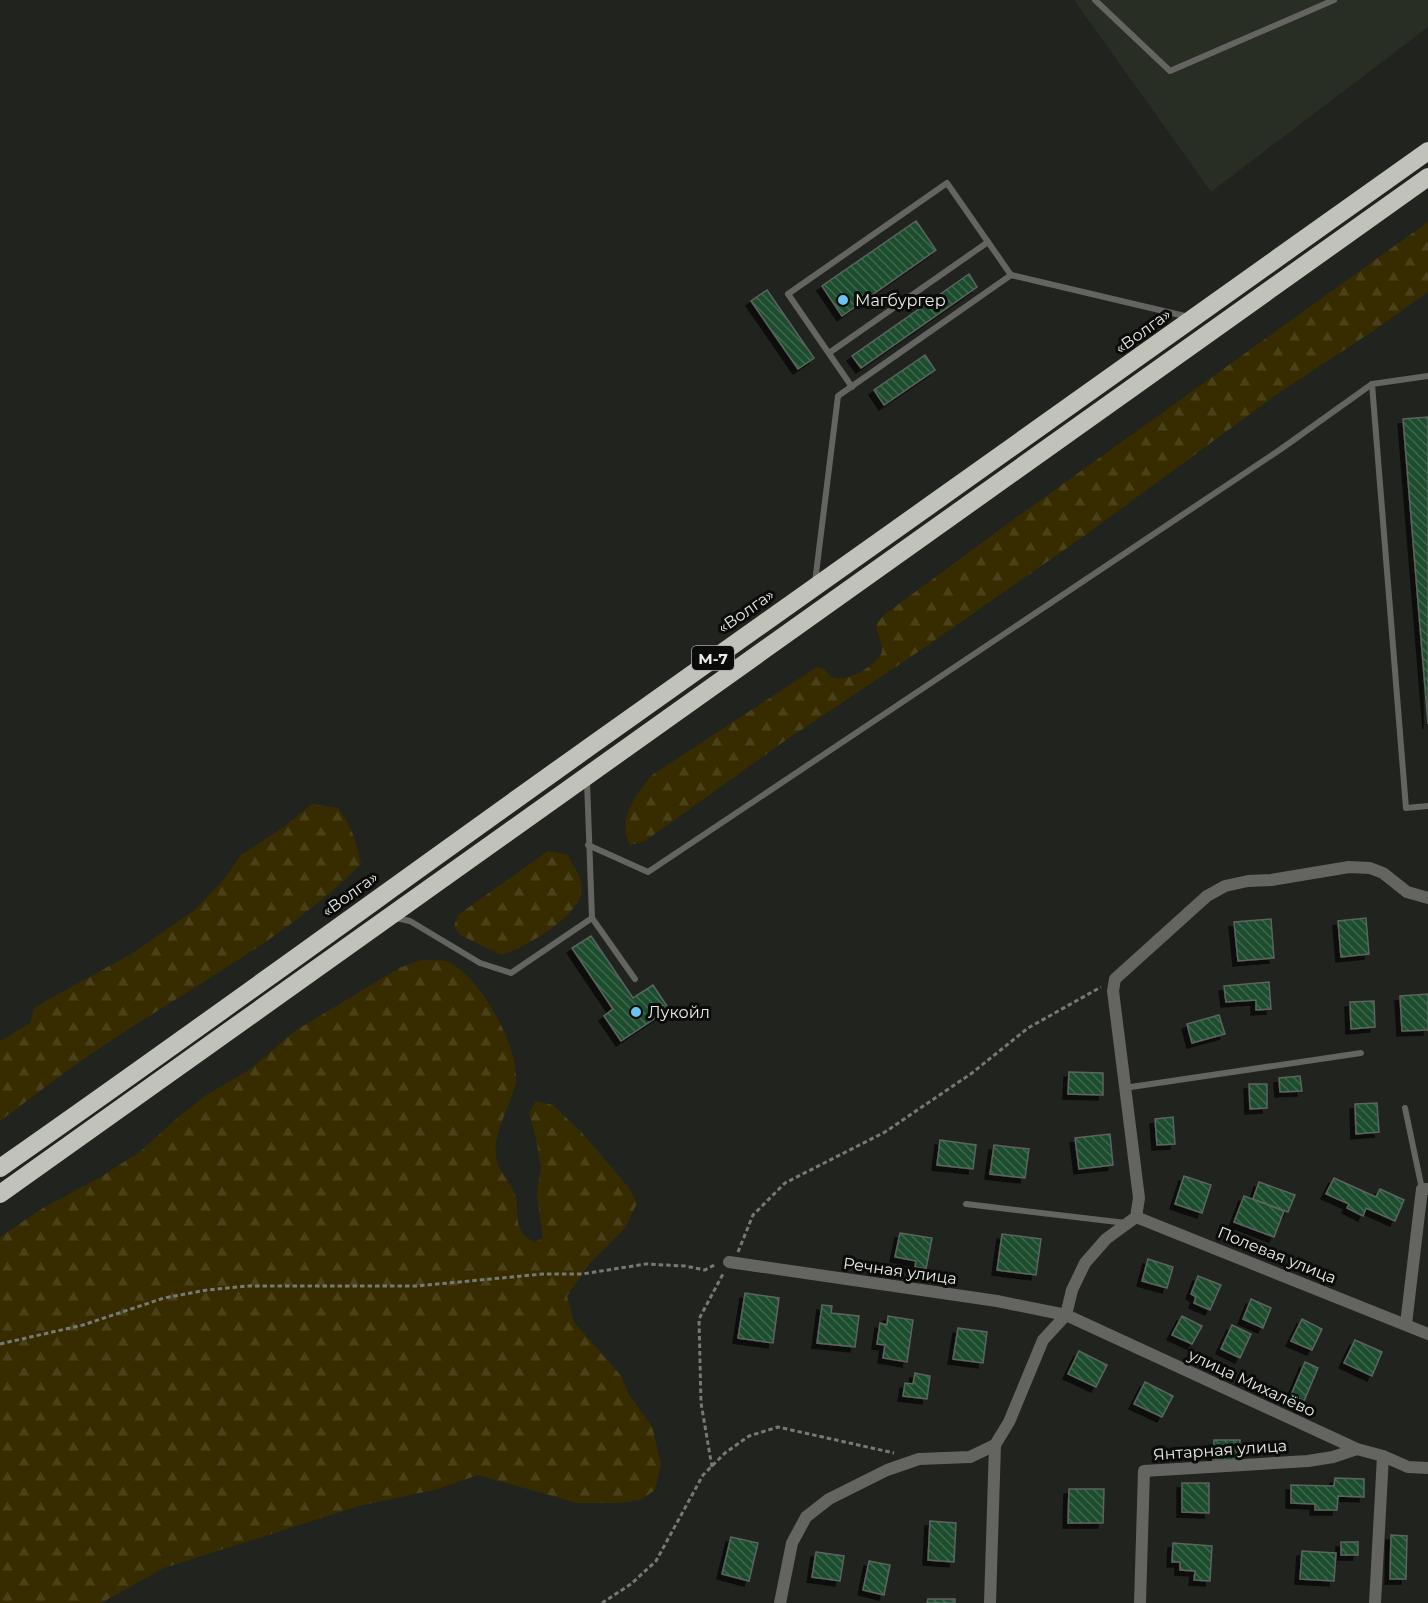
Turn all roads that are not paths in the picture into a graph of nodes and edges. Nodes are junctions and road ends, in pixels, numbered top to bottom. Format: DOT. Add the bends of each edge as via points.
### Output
graph roads {
  1 [pos="1095,0"];
  2 [pos="1334,0"];
  3 [pos="1428,151"];
  4 [pos="1428,177"];
  5 [pos="988,242"];
  6 [pos="1011,276"];
  7 [pos="1195,318"];
  8 [pos="829,353"];
  9 [pos="1428,376"];
  10 [pos="1372,384"];
  11 [pos="852,387"];
  12 [pos="815,586"];
  13 [pos="587,776"];
  14 [pos="1428,806"];
  15 [pos="588,845"];
  16 [pos="1428,898"];
  17 [pos="388,917"];
  18 [pos="592,918"];
  19 [pos="635,979"];
  20 [pos="1361,1053"];
  21 [pos="1124,1088"];
  22 [pos="1405,1108"];
  23 [pos="0,1168"];
  24 [pos="1425,1189"];
  25 [pos="0,1194"];
  26 [pos="966,1204"];
  27 [pos="1132,1220"];
  28 [pos="729,1262"];
  29 [pos="1066,1315"];
  30 [pos="1406,1324"];
  31 [pos="1428,1334"];
  32 [pos="996,1445"];
  33 [pos="1357,1449"];
  34 [pos="1383,1456"];
  35 [pos="1428,1468"];
  36 [pos="780,1603"];
  37 [pos="990,1603"];
  38 [pos="1140,1603"];
  39 [pos="1375,1603"];
  1 -- 2 [label="lane" via="1170,71"];
  3 -- 7 [label="highway, «Волга» / М-7"];
  4 -- 13 [label="highway, М-7"];
  5 -- 6 [label="lane"];
  5 -- 8 [label="lane"];
  5 -- 8 [label="lane" via="947,183 788,294"];
  6 -- 7 [label="lane"];
  6 -- 11 [label="lane"];
  7 -- 12 [label="highway, «Волга» / М-7"];
  8 -- 11 [label="lane"];
  9 -- 10 [label="lane"];
  10 -- 14 [label="lane" via="1406,808"];
  10 -- 15 [label="lane" via="1271,456 648,873"];
  11 -- 12 [label="lane" via="838,396"];
  12 -- 23 [label="highway, «Волга» / М-7"];
  13 -- 15 [label="lane"];
  13 -- 17 [label="highway, М-7"];
  15 -- 18 [label="lane"];
  16 -- 21 [label="street" via="1407,892 1383,873 1349,867 1248,881 1225,886 1207,896 1115,979"];
  17 -- 18 [label="lane" via="410,921 480,963 511,973"];
  17 -- 25 [label="highway, М-7"];
  18 -- 19 [label="lane"];
  20 -- 21 [label="lane"];
  21 -- 27 [label="street" via="1139,1198"];
  22 -- 24 [label="lane"];
  24 -- 30 [label="street"];
  26 -- 27 [label="lane"];
  27 -- 29 [label="street" via="1106,1239 1085,1263"];
  27 -- 30 [label="street, Полевая улица"];
  28 -- 29 [label="street, Речная улица" via="997,1301"];
  29 -- 32 [label="street" via="1043,1340"];
  29 -- 33 [label="street, улица Михалёво"];
  30 -- 31 [label="street, Полевая улица"];
  32 -- 36 [label="street" via="970,1457 919,1459 829,1499 806,1517 792,1543"];
  32 -- 37 [label="street"];
  33 -- 34 [label="street, улица Михалёво"];
  33 -- 38 [label="street, Янтарная улица" via="1308,1461 1144,1471"];
  34 -- 35 [label="street, улица Михалёво" via="1408,1467"];
  34 -- 39 [label="street"];
}
